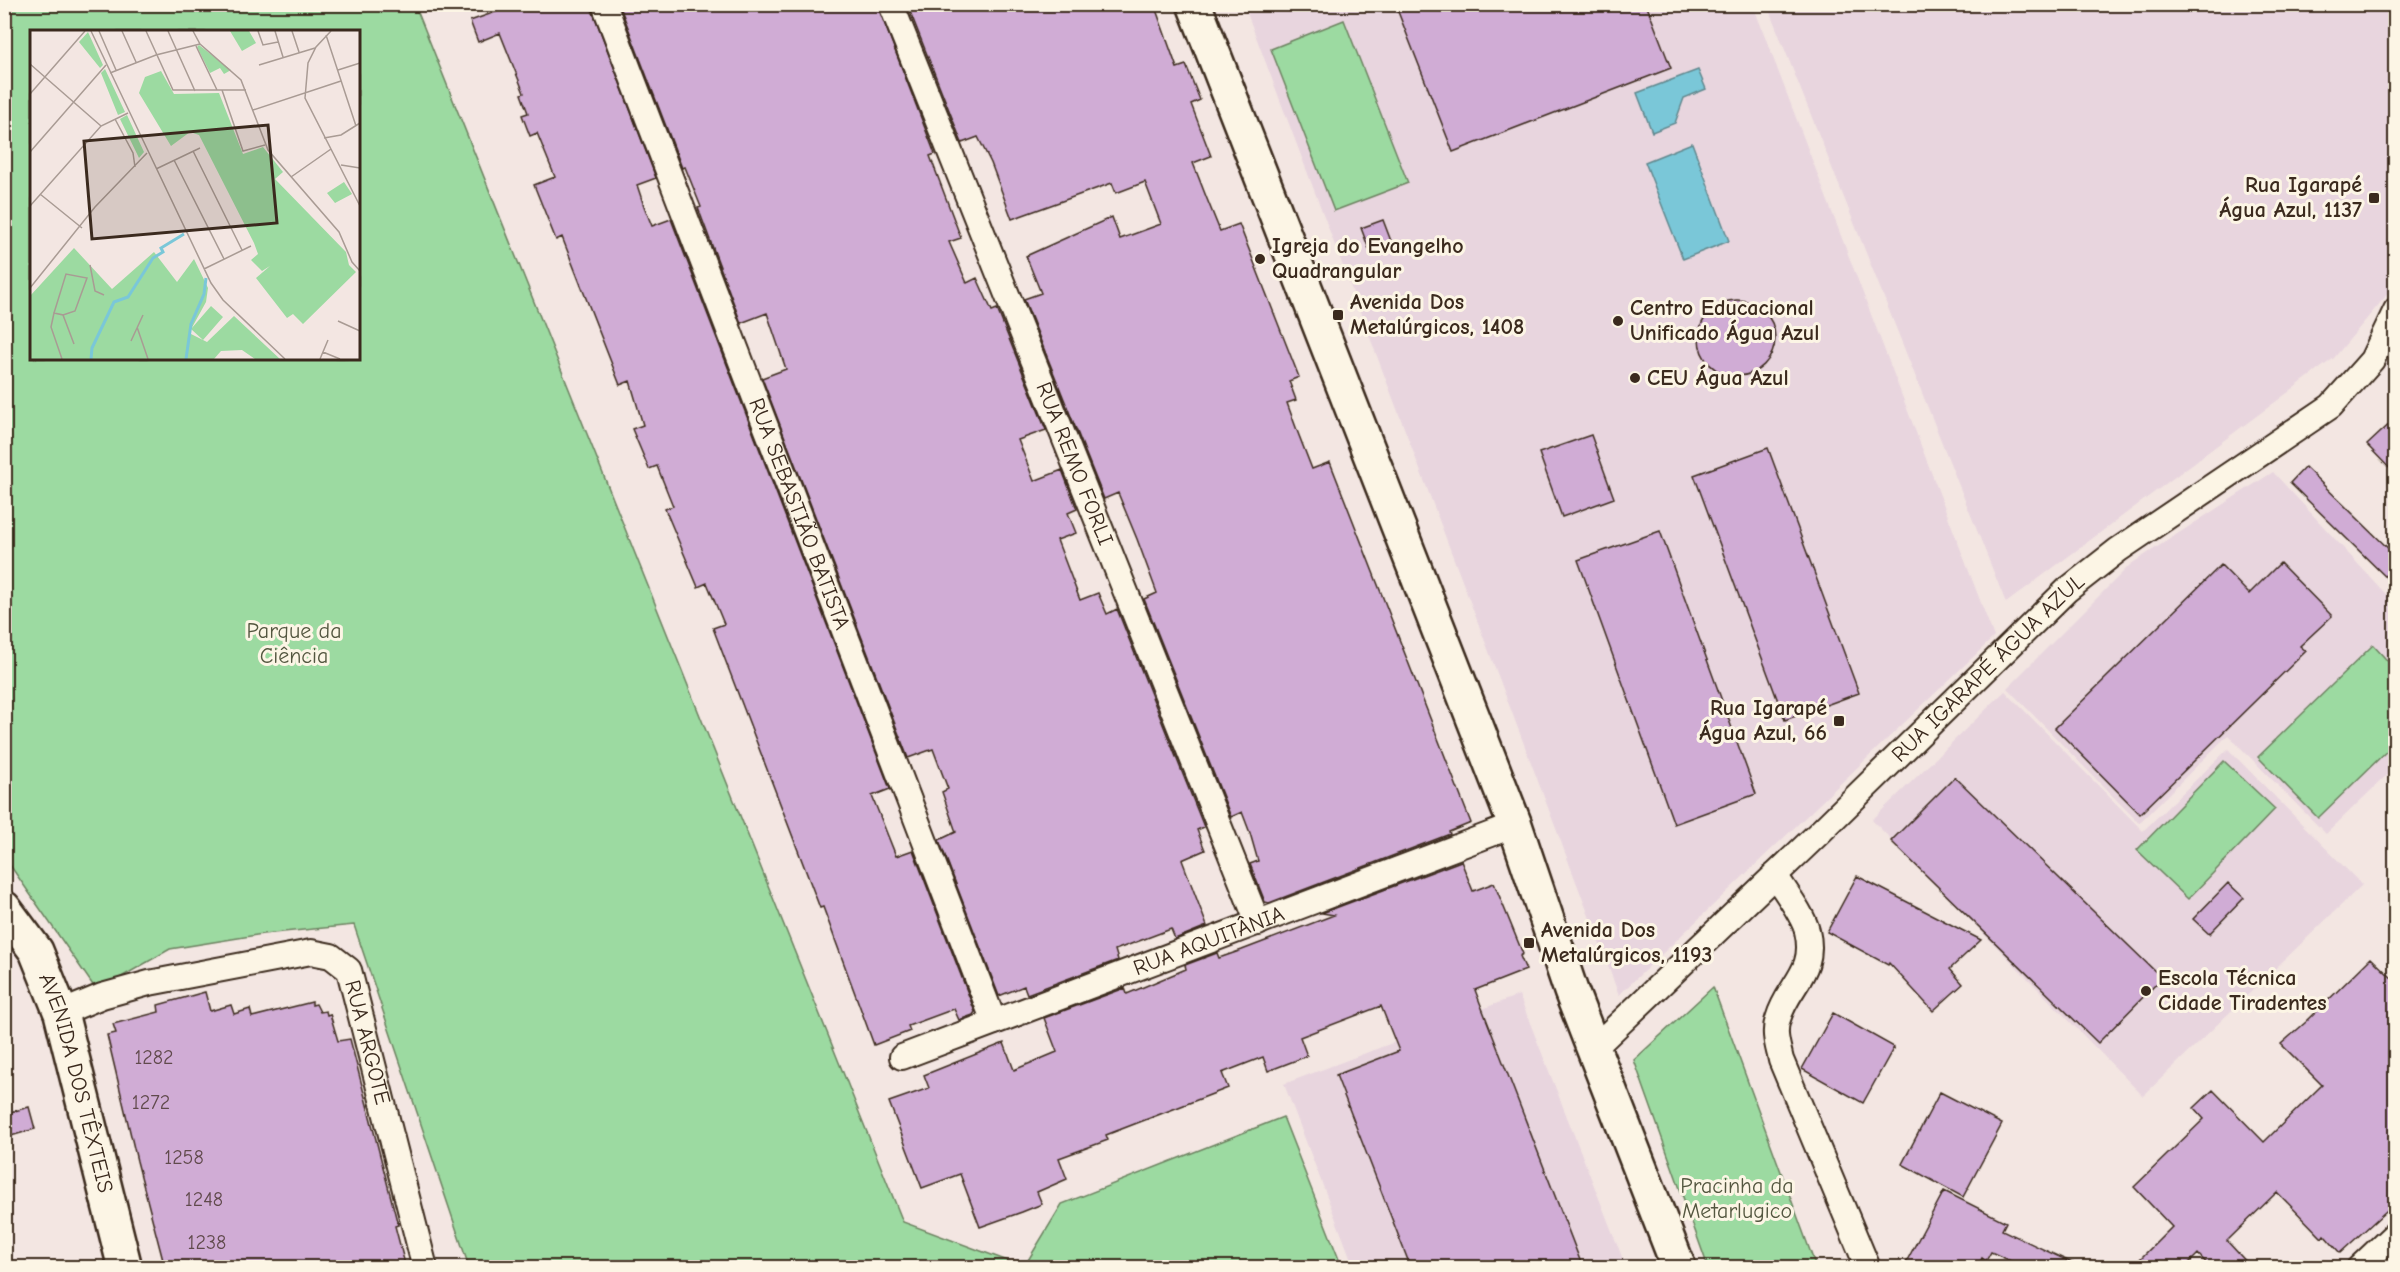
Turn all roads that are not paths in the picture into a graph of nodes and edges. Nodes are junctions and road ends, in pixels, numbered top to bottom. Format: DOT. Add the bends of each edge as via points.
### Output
graph roads {
  1 [pos="603,4"];
  2 [pos="891,4"];
  3 [pos="1194,4"];
  4 [pos="2396,310"];
  5 [pos="1515,825"];
  6 [pos="1775,875"];
  7 [pos="4,908"];
  8 [pos="1258,923"];
  9 [pos="61,1013"];
  10 [pos="994,1023"];
  11 [pos="1593,1049"];
  12 [pos="902,1057"];
  13 [pos="2396,1233"];
  14 [pos="125,1268"];
  15 [pos="425,1268"];
  16 [pos="1679,1268"];
  17 [pos="1868,1268"];
  18 [pos="2360,1268"];
  1 -- 10 [label="street, RUA SEBASTIÃO BATISTA"];
  2 -- 8 [label="street, RUA REMO FORLI"];
  3 -- 5 [label="main road"];
  4 -- 6 [label="street, RUA IGARAPÉ ÁGUA AZUL" via="2372,360 2331,406 2118,550 2067,590"];
  5 -- 8 [label="street, RUA AQUITÂNIA"];
  5 -- 11 [label="main road"];
  6 -- 11 [label="street, RUA IGARAPÉ ÁGUA AZUL"];
  6 -- 17 [label="street" via="1807,928 1810,948 1805,972 1777,1020 1781,1060"];
  7 -- 9 [label="main road, AVENIDA DOS TÊXTEIS" via="36,951"];
  8 -- 10 [label="street, RUA AQUITÂNIA"];
  9 -- 14 [label="main road, AVENIDA DOS TÊXTEIS"];
  9 -- 15 [label="street, RUA ARGOTE" via="149,983 311,952 331,956 348,970"];
  10 -- 12 [label="street, RUA AQUITÂNIA"];
  11 -- 16 [label="main road"];
  13 -- 18 [label="street"];
}
